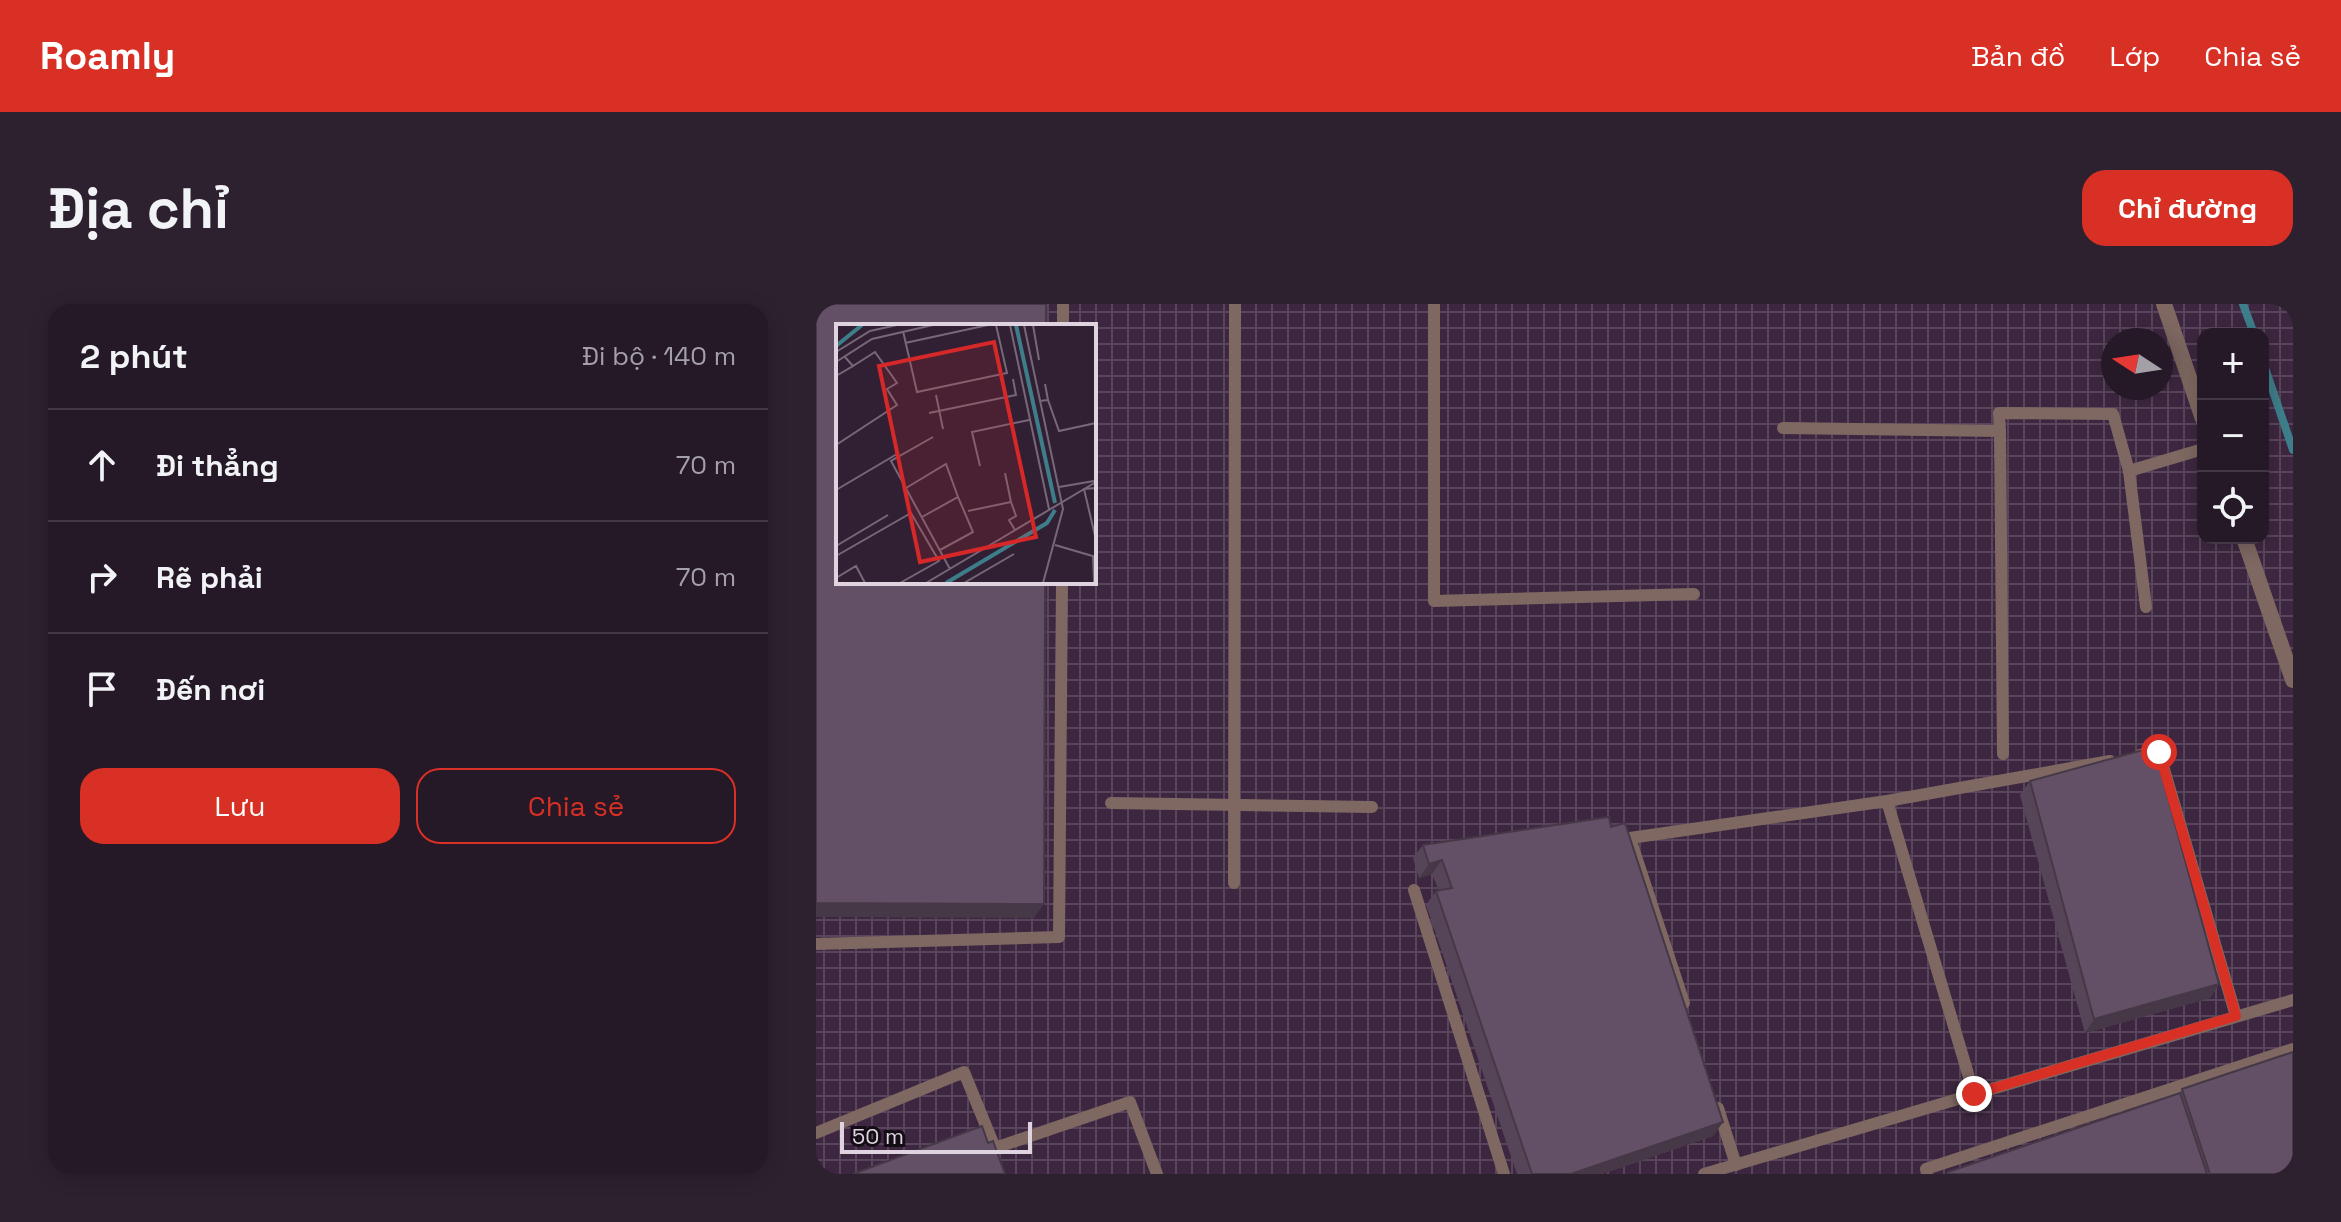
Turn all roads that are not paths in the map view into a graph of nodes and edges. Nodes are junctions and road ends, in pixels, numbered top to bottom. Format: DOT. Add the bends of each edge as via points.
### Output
graph roads {
  1 [pos="1235,304"];
  2 [pos="1434,304"];
  3 [pos="2164,304"];
  4 [pos="2197,401"];
  5 [pos="1783,428"];
  6 [pos="2000,431"];
  7 [pos="2197,451"];
  8 [pos="2129,471"];
  9 [pos="2246,544"];
  10 [pos="1062,584"];
  11 [pos="1694,594"];
  12 [pos="2146,607"];
  13 [pos="2293,680"];
  14 [pos="2003,754"];
  15 [pos="1887,801"];
  16 [pos="1111,803"];
  17 [pos="1234,805"];
  18 [pos="1372,807"];
  19 [pos="1234,883"];
  20 [pos="1414,890"];
  21 [pos="816,944"];
  22 [pos="2293,1000"];
  23 [pos="1688,1016"];
  24 [pos="2236,1016"];
  25 [pos="2293,1049"];
  26 [pos="1712,1090"];
  27 [pos="1974,1094"];
  28 [pos="816,1133"];
  29 [pos="1736,1165"];
  30 [pos="1157,1174"];
  31 [pos="1504,1174"];
  32 [pos="1704,1174"];
  33 [pos="1927,1174"];
  1 -- 17 [label="lane"];
  2 -- 11 [label="lane" via="1434,601"];
  3 -- 4 [label="street"];
  5 -- 6 [label="lane"];
  6 -- 8 [label="lane" via="1999,413 2113,414"];
  6 -- 14 [label="lane"];
  7 -- 8 [label="lane"];
  8 -- 12 [label="lane"];
  9 -- 13 [label="street"];
  10 -- 21 [label="lane" via="1059,937"];
  15 -- 23 [label="lane" via="1630,838"];
  15 -- 24 [label="lane" via="2159,752"];
  15 -- 27 [label="lane"];
  16 -- 17 [label="lane"];
  17 -- 18 [label="lane"];
  17 -- 19 [label="lane"];
  20 -- 31 [label="lane"];
  22 -- 24 [label="lane"];
  24 -- 27 [label="lane"];
  25 -- 33 [label="lane" via="1926,1169"];
  26 -- 29 [label="lane"];
  27 -- 29 [label="lane"];
  28 -- 30 [label="lane" via="964,1072 995,1148 1130,1102"];
  29 -- 32 [label="lane"];
}
